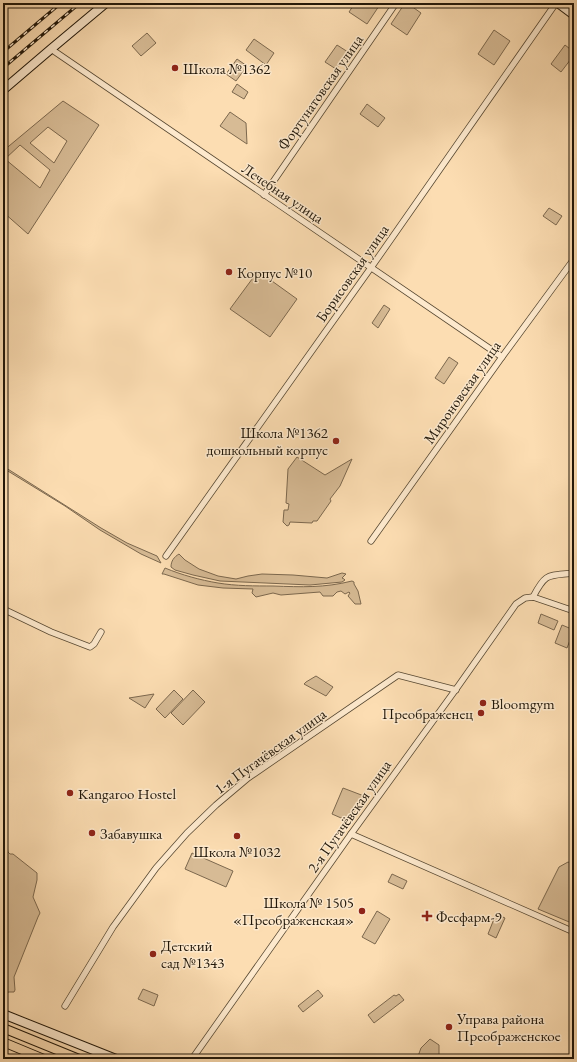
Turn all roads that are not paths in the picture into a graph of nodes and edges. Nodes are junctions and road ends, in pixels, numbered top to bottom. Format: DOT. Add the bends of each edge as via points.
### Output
graph roads {
  1 [pos="106,3"];
  2 [pos="396,3"];
  3 [pos="557,3"];
  4 [pos="574,15"];
  5 [pos="51,49"];
  6 [pos="3,90"];
  7 [pos="264,195"];
  8 [pos="574,259"];
  9 [pos="371,268"];
  10 [pos="502,357"];
  11 [pos="372,541"];
  12 [pos="166,556"];
  13 [pos="574,573"];
  14 [pos="533,597"];
  15 [pos="3,609"];
  16 [pos="574,611"];
  17 [pos="101,632"];
  18 [pos="456,690"];
  19 [pos="351,834"];
  20 [pos="574,932"];
  21 [pos="66,1006"];
  22 [pos="3,1014"];
  23 [pos="3,1028"];
  24 [pos="3,1042"];
  25 [pos="44,1059"];
  26 [pos="79,1059"];
  27 [pos="116,1059"];
  28 [pos="192,1059"];
  1 -- 5 [label="street"];
  2 -- 7 [label="street, Фортунатовская улица"];
  3 -- 4 [label="street"];
  3 -- 9 [label="street, Борисовская улица"];
  5 -- 6 [label="street"];
  5 -- 7 [label="street, Лечебная улица"];
  7 -- 9 [label="street, Лечебная улица"];
  8 -- 10 [label="street, Мироновская улица"];
  9 -- 10 [label="street, Лечебная улица"];
  9 -- 12 [label="street, Борисовская улица"];
  10 -- 11 [label="street, Мироновская улица"];
  13 -- 14 [label="street" via="546,577"];
  14 -- 16 [label="street"];
  14 -- 18 [label="street, 2-я Пугачёвская улица" via="525,598 516,604"];
  15 -- 17 [label="street" via="90,647"];
  18 -- 19 [label="street, 2-я Пугачёвская улица"];
  18 -- 21 [label="street, 1-я Пугачёвская улица" via="398,675 238,786 187,833 156,868 109,932"];
  19 -- 20 [label="street"];
  19 -- 28 [label="street, 2-я Пугачёвская улица"];
  22 -- 27 [label="street"];
  23 -- 26 [label="main road"];
  24 -- 25 [label="main road"];
}
